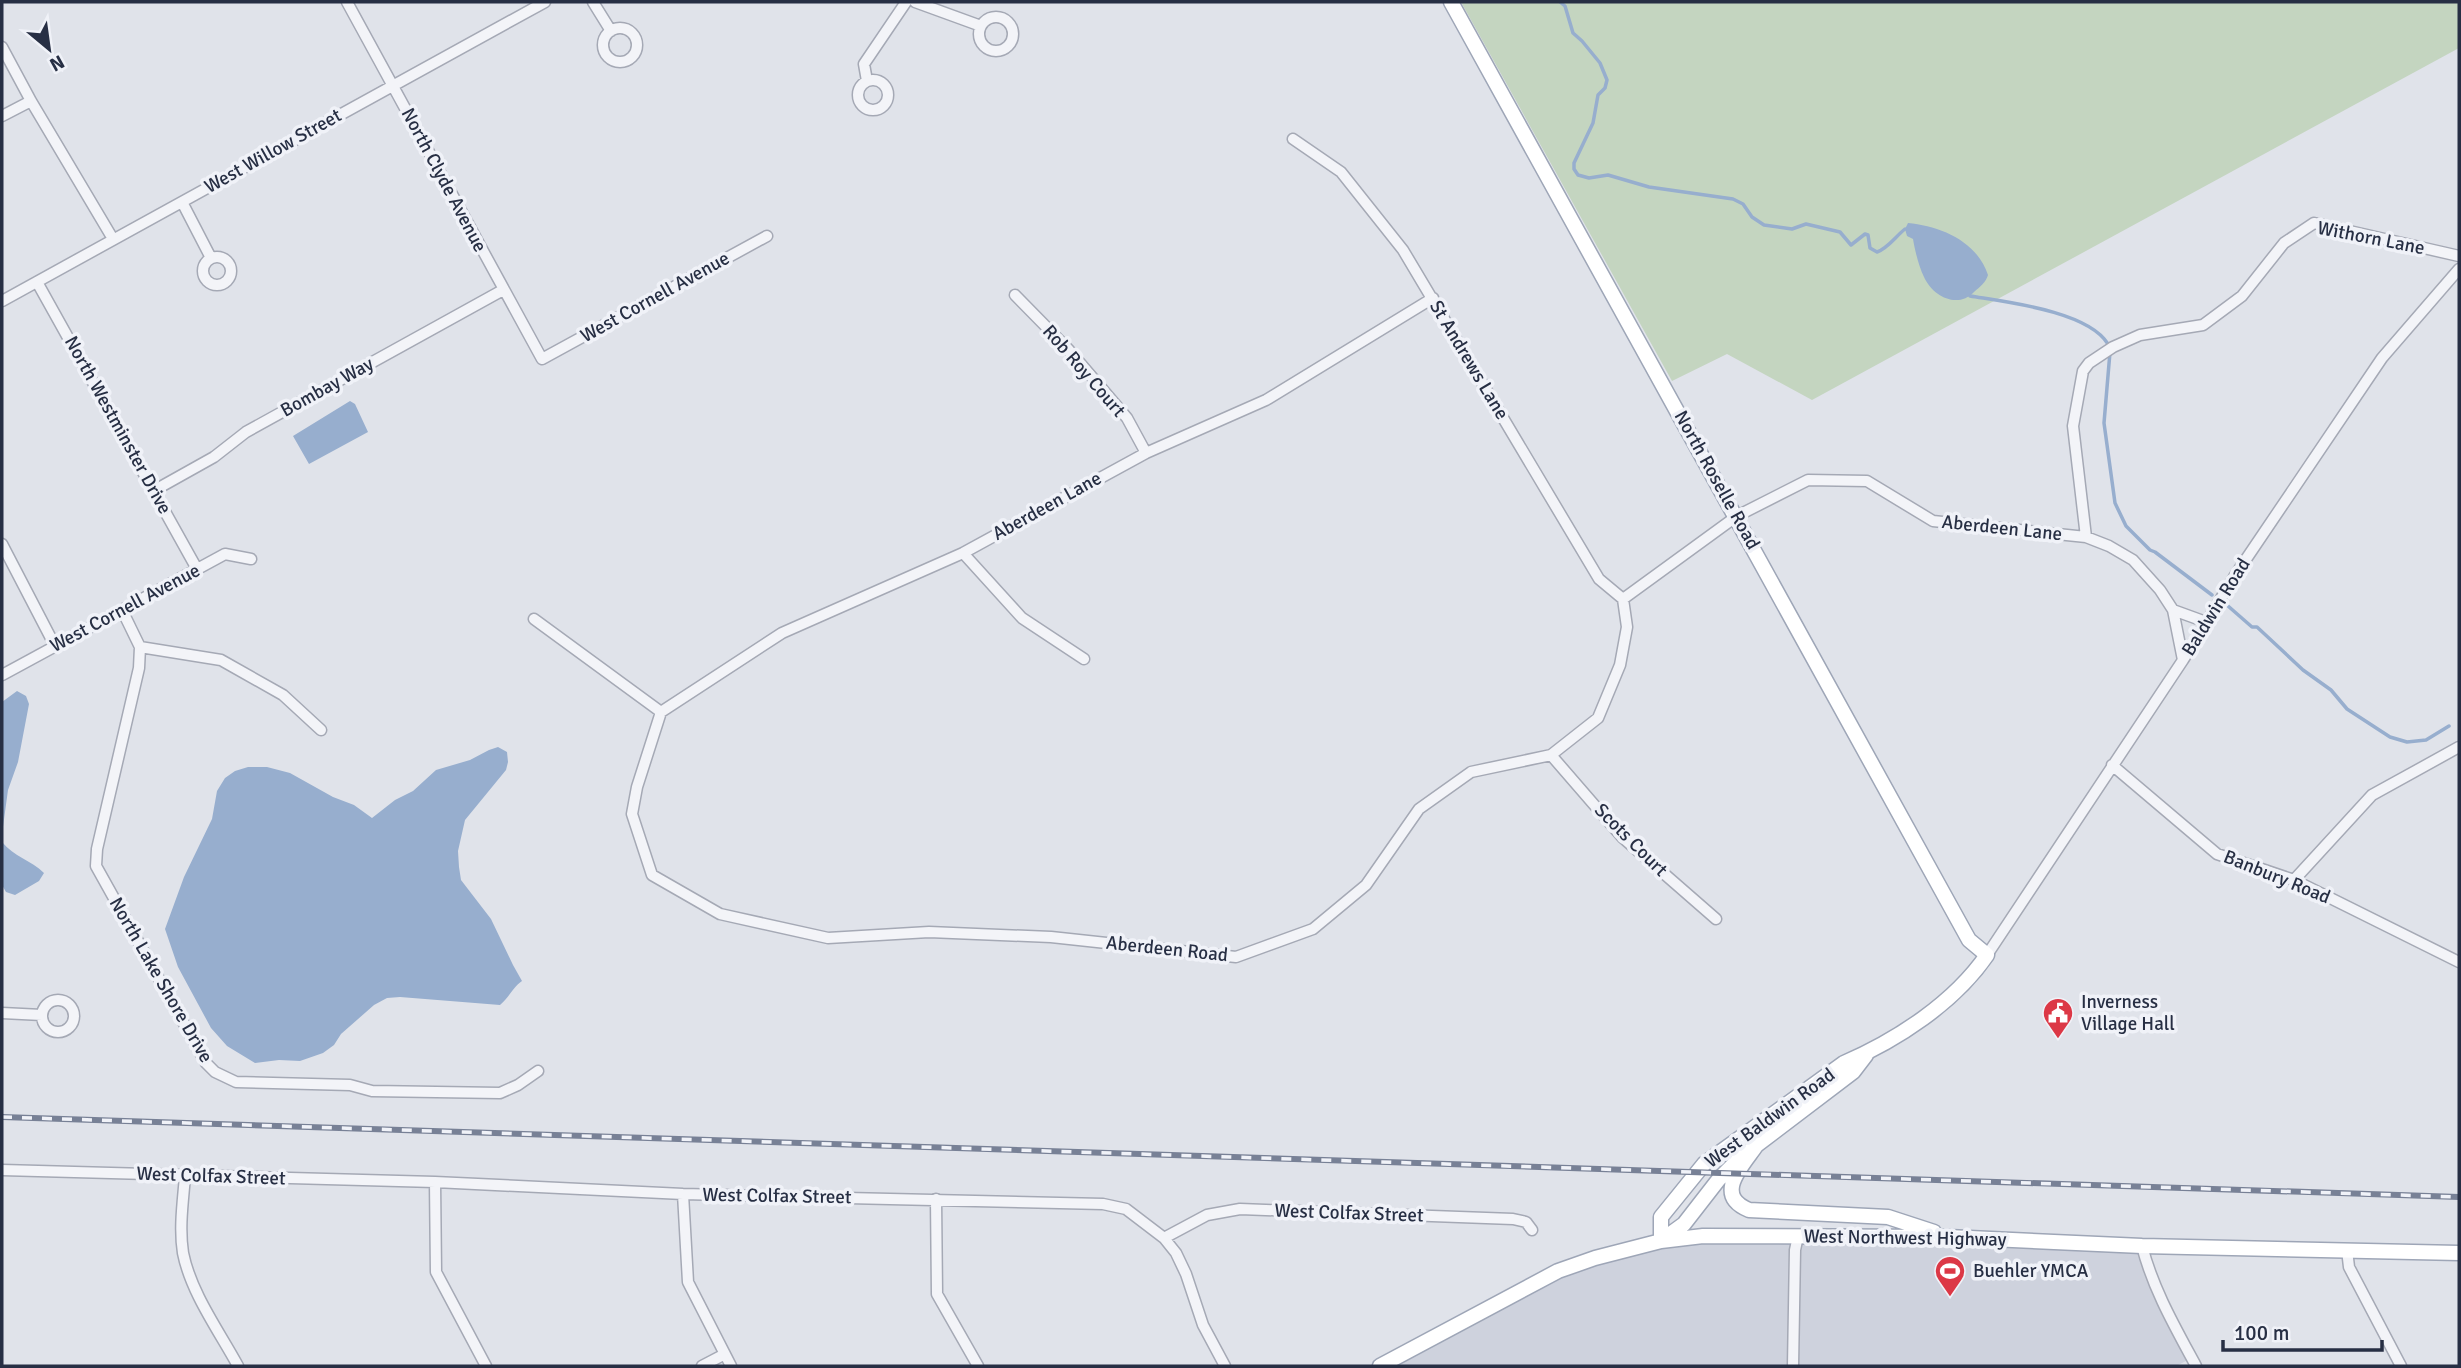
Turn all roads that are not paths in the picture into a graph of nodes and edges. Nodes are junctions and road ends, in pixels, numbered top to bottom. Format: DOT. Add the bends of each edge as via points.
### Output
graph roads {
  1 [pos="347,2"];
  2 [pos="545,2"];
  3 [pos="593,2"];
  4 [pos="906,2"];
  5 [pos="915,2"];
  6 [pos="1451,2"];
  7 [pos="981,26"];
  8 [pos="611,31"];
  9 [pos="2,47"];
  10 [pos="867,81"];
  11 [pos="393,85"];
  12 [pos="30,101"];
  13 [pos="2,116"];
  14 [pos="1293,139"];
  15 [pos="182,202"];
  16 [pos="767,236"];
  17 [pos="113,239"];
  18 [pos="2459,256"];
  19 [pos="211,258"];
  20 [pos="2459,269"];
  21 [pos="37,282"];
  22 [pos="503,290"];
  23 [pos="1015,295"];
  24 [pos="1433,298"];
  25 [pos="2,301"];
  26 [pos="542,359"];
  27 [pos="1146,453"];
  28 [pos="155,490"];
  29 [pos="1737,516"];
  30 [pos="2086,537"];
  31 [pos="2,544"];
  32 [pos="963,553"];
  33 [pos="251,559"];
  34 [pos="197,569"];
  35 [pos="1623,599"];
  36 [pos="122,610"];
  37 [pos="2173,610"];
  38 [pos="534,619"];
  39 [pos="2206,622"];
  40 [pos="55,646"];
  41 [pos="139,648"];
  42 [pos="1084,659"];
  43 [pos="2183,660"];
  44 [pos="2,675"];
  45 [pos="661,712"];
  46 [pos="321,730"];
  47 [pos="2459,747"];
  48 [pos="1551,755"];
  49 [pos="2112,765"];
  50 [pos="2294,880"];
  51 [pos="1716,919"];
  52 [pos="1987,954"];
  53 [pos="2459,962"];
  54 [pos="2,1013"];
  55 [pos="42,1015"];
  56 [pos="1868,1053"];
  57 [pos="538,1071"];
  58 [pos="1756,1146"];
  59 [pos="2,1170"];
  60 [pos="185,1176"];
  61 [pos="435,1182"];
  62 [pos="683,1194"];
  63 [pos="936,1199"];
  64 [pos="1532,1230"];
  65 [pos="1798,1236"];
  66 [pos="1948,1237"];
  67 [pos="1164,1238"];
  68 [pos="1661,1241"];
  69 [pos="2142,1246"];
  70 [pos="2347,1250"];
  71 [pos="2459,1253"];
  72 [pos="725,1354"];
  73 [pos="238,1366"];
  74 [pos="485,1366"];
  75 [pos="702,1366"];
  76 [pos="731,1366"];
  77 [pos="978,1366"];
  78 [pos="1225,1366"];
  79 [pos="1380,1366"];
  80 [pos="1793,1366"];
  81 [pos="2196,1366"];
  82 [pos="2401,1366"];
  1 -- 11 [label="street, North Clyde Avenue"];
  2 -- 11 [label="street, West Willow Street"];
  3 -- 8 [label="street"];
  4 -- 10 [label="street" via="864,64"];
  5 -- 7 [label="street"];
  6 -- 29 [label="main road, North Roselle Road"];
  9 -- 12 [label="street"];
  11 -- 15 [label="street, West Willow Street"];
  11 -- 22 [label="street, North Clyde Avenue"];
  12 -- 13 [label="street"];
  12 -- 17 [label="street"];
  14 -- 24 [label="street, St Andrews Lane" via="1342,172 1403,250"];
  15 -- 17 [label="street, West Willow Street"];
  15 -- 19 [label="street"];
  16 -- 26 [label="street, West Cornell Avenue"];
  17 -- 21 [label="street, West Willow Street"];
  18 -- 30 [label="street, Withorn Lane" via="2314,223 2284,243 2242,296 2203,325 2140,335 2113,346 2090,363 2083,371 2073,426"];
  20 -- 39 [label="street, Baldwin Road" via="2382,358"];
  21 -- 25 [label="street, West Willow Street"];
  21 -- 28 [label="street, North Westminster Drive"];
  22 -- 26 [label="street, North Clyde Avenue"];
  22 -- 28 [label="street, Bombay Way" via="246,432 214,457"];
  23 -- 27 [label="street, Rob Roy Court" via="1127,418"];
  24 -- 27 [label="street, Aberdeen Lane" via="1266,400"];
  24 -- 35 [label="street, St Andrews Lane" via="1599,579"];
  27 -- 32 [label="street, Aberdeen Lane"];
  28 -- 34 [label="street, North Westminster Drive"];
  29 -- 30 [label="street, Aberdeen Lane" via="1808,480 1867,481 1933,521"];
  29 -- 35 [label="street"];
  29 -- 52 [label="main road, North Roselle Road" via="1969,940"];
  30 -- 37 [label="street, Aberdeen Lane" via="2133,560"];
  31 -- 40 [label="street"];
  32 -- 42 [label="street" via="1022,618"];
  32 -- 45 [label="street, Aberdeen Lane" via="782,633"];
  33 -- 34 [label="street, West Cornell Avenue" via="225,554"];
  34 -- 36 [label="street, West Cornell Avenue"];
  35 -- 48 [label="street, Aberdeen Road" via="1627,627 1620,665 1598,718"];
  36 -- 40 [label="street, West Cornell Avenue"];
  36 -- 41 [label="street, North Lake Shore Drive"];
  37 -- 39 [label="street"];
  37 -- 43 [label="street, Aberdeen Lane"];
  38 -- 45 [label="street"];
  39 -- 43 [label="street, Baldwin Road"];
  40 -- 44 [label="street, West Cornell Avenue"];
  41 -- 46 [label="street" via="221,660 283,695"];
  41 -- 57 [label="street, North Lake Shore Drive" via="139,668 96,866 206,1063 236,1082 350,1085 372,1091 500,1093"];
  43 -- 49 [label="street, Baldwin Road"];
  45 -- 48 [label="street, Aberdeen Road" via="632,814 652,875 720,914 828,938 929,932 1051,937 1236,957 1313,929 1367,884 1419,809 1471,772"];
  47 -- 50 [label="street" via="2372,795"];
  48 -- 51 [label="street, Scots Court" via="1622,836"];
  49 -- 50 [label="street, Banbury Road" via="2217,854"];
  49 -- 52 [label="street, Baldwin Road"];
  50 -- 53 [label="street, Banbury Road"];
  52 -- 56 [label="main road, West Baldwin Road" via="1961,987"];
  54 -- 55 [label="street"];
  56 -- 58 [label="main road, West Baldwin Road" via="1853,1072"];
  56 -- 68 [label="main road, West Baldwin Road" via="1844,1063 1704,1164 1661,1217"];
  58 -- 66 [label="main road" via="1732,1179 1739,1206 1888,1217"];
  58 -- 68 [label="main road, West Baldwin Road" via="1725,1172 1684,1224"];
  59 -- 60 [label="street, West Colfax Street"];
  60 -- 61 [label="street, West Colfax Street"];
  60 -- 73 [label="street" via="183,1252 192,1283"];
  61 -- 62 [label="street, West Colfax Street"];
  61 -- 74 [label="street" via="436,1272"];
  62 -- 63 [label="street, West Colfax Street"];
  62 -- 72 [label="street" via="688,1282"];
  63 -- 67 [label="street, West Colfax Street" via="1103,1204 1126,1209"];
  63 -- 77 [label="street" via="937,1294"];
  64 -- 67 [label="street, West Colfax Street" via="1526,1222 1513,1219 1240,1209 1207,1215"];
  65 -- 66 [label="main road, West Northwest Highway"];
  65 -- 68 [label="main road, West Northwest Highway"];
  65 -- 80 [label="street"];
  66 -- 69 [label="main road, West Northwest Highway"];
  67 -- 78 [label="street" via="1182,1262 1198,1314"];
  68 -- 79 [label="main road, West Northwest Highway" via="1558,1271"];
  69 -- 70 [label="main road, West Northwest Highway"];
  69 -- 81 [label="street" via="2166,1312"];
  70 -- 71 [label="main road, West Northwest Highway"];
  70 -- 82 [label="street" via="2349,1266"];
  72 -- 75 [label="street"];
  72 -- 76 [label="street"];
}
